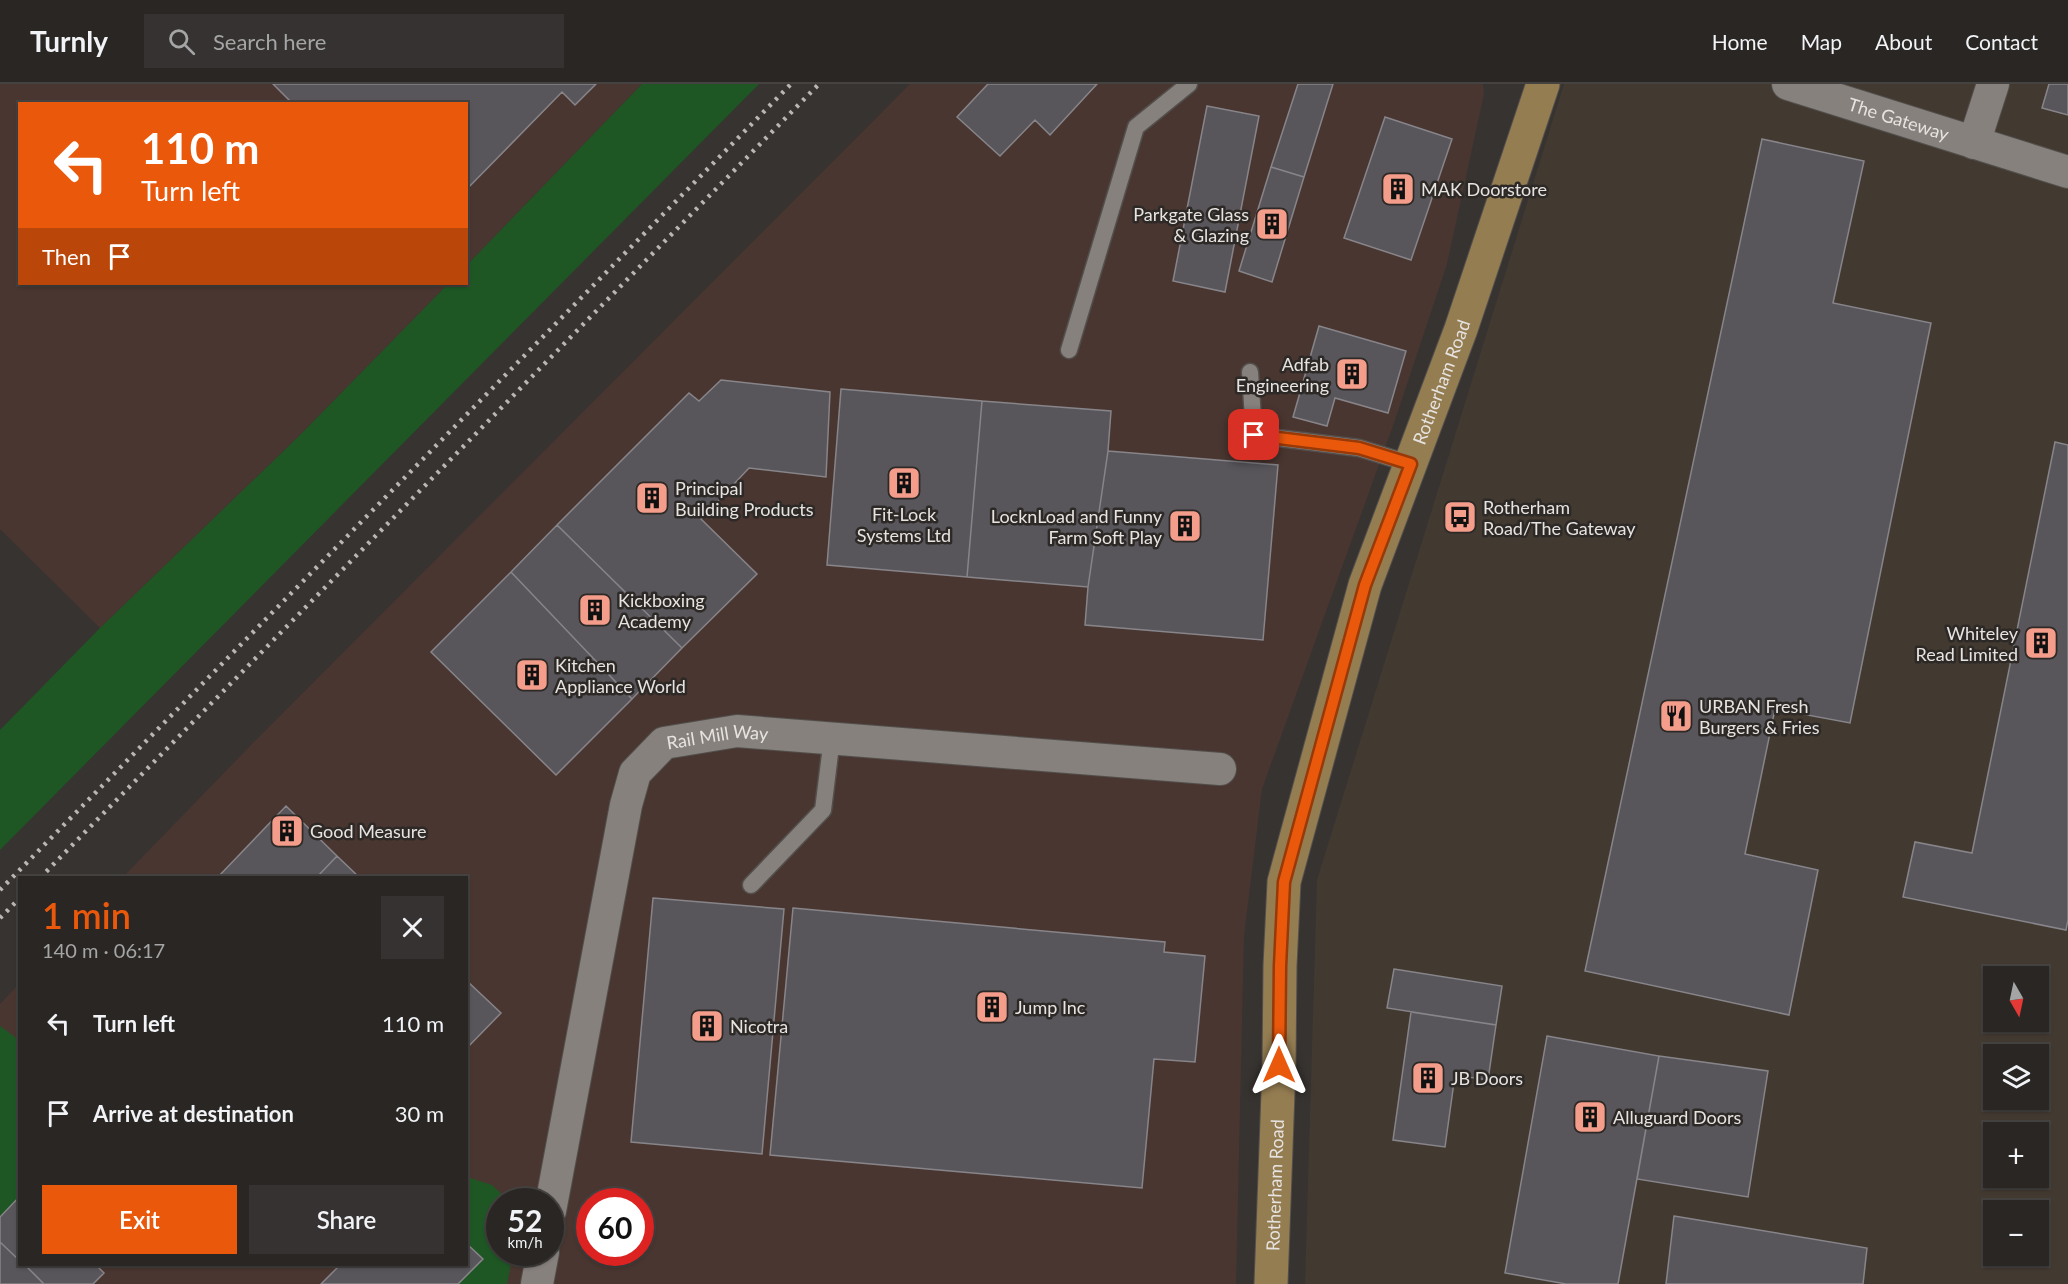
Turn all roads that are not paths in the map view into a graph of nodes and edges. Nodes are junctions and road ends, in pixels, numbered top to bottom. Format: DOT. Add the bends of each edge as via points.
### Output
graph roads {
  1 [pos="1190,84"];
  2 [pos="1543,84"];
  3 [pos="1788,84"];
  4 [pos="1993,84"];
  5 [pos="1974,143"];
  6 [pos="2068,172"];
  7 [pos="1070,350"];
  8 [pos="1250,372"];
  9 [pos="1411,464"];
  10 [pos="832,738"];
  11 [pos="1220,769"];
  12 [pos="751,885"];
  13 [pos="554,1188"];
  14 [pos="540,1266"];
  15 [pos="537,1284"];
  16 [pos="1271,1284"];
  1 -- 7 [label="lane" via="1136,127"];
  2 -- 9 [label="main road, Rotherham Road"];
  3 -- 5 [label="street, The Gateway"];
  4 -- 5 [label="street"];
  5 -- 6 [label="street, The Gateway"];
  8 -- 9 [label="lane" via="1254,435 1359,448"];
  9 -- 16 [label="main road, Rotherham Road" via="1365,585 1284,882"];
  10 -- 11 [label="street, Rail Mill Way"];
  10 -- 12 [label="lane" via="823,810"];
  10 -- 13 [label="street, Rail Mill Way" via="737,731 664,743 635,773"];
  14 -- 15 [label="street"];
}
